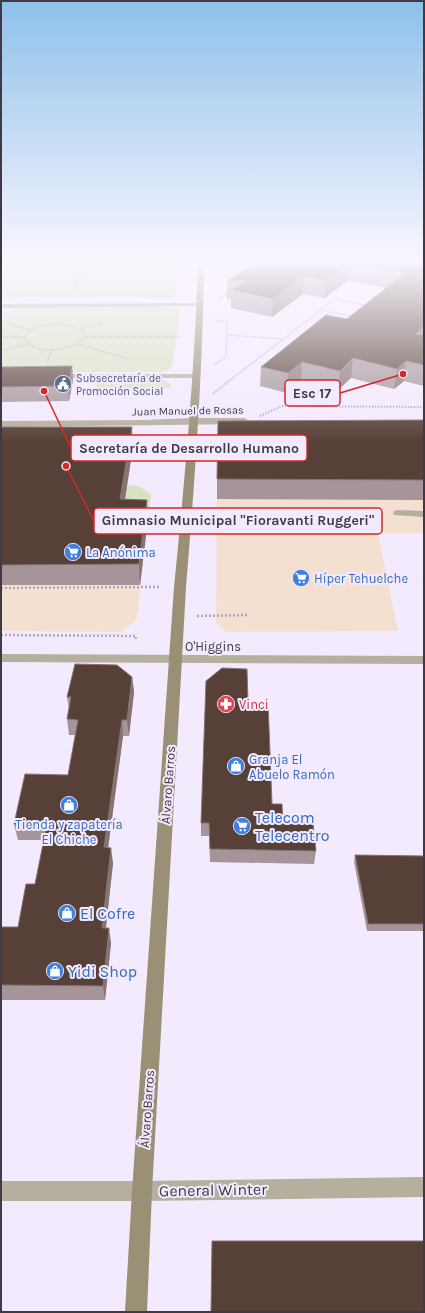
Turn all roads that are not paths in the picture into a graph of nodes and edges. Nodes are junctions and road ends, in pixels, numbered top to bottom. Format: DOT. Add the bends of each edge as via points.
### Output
graph roads {
  1 [pos="199,320"];
  2 [pos="51,376"];
  3 [pos="195,376"];
  4 [pos="193,415"];
  5 [pos="251,422"];
  6 [pos="1,424"];
  7 [pos="398,513"];
  8 [pos="424,514"];
  9 [pos="1,658"];
  10 [pos="176,660"];
  11 [pos="424,660"];
  12 [pos="424,1187"];
  13 [pos="1,1191"];
  14 [pos="142,1191"];
  15 [pos="136,1312"];
  1 -- 3 [label="main road, Álvaro Barros"];
  2 -- 3 [label="street"];
  3 -- 4 [label="main road, Álvaro Barros"];
  4 -- 5 [label="street, Juan Manuel de Rosas"];
  4 -- 6 [label="street, Juan Manuel de Rosas" via="144,423"];
  4 -- 10 [label="main road, Álvaro Barros"];
  7 -- 8 [label="street"];
  9 -- 10 [label="street, O'Higgins"];
  10 -- 11 [label="street, O'Higgins"];
  10 -- 14 [label="main road, Álvaro Barros"];
  12 -- 14 [label="street, General Winter"];
  13 -- 14 [label="street, General Winter"];
  14 -- 15 [label="main road, Álvaro Barros"];
}
